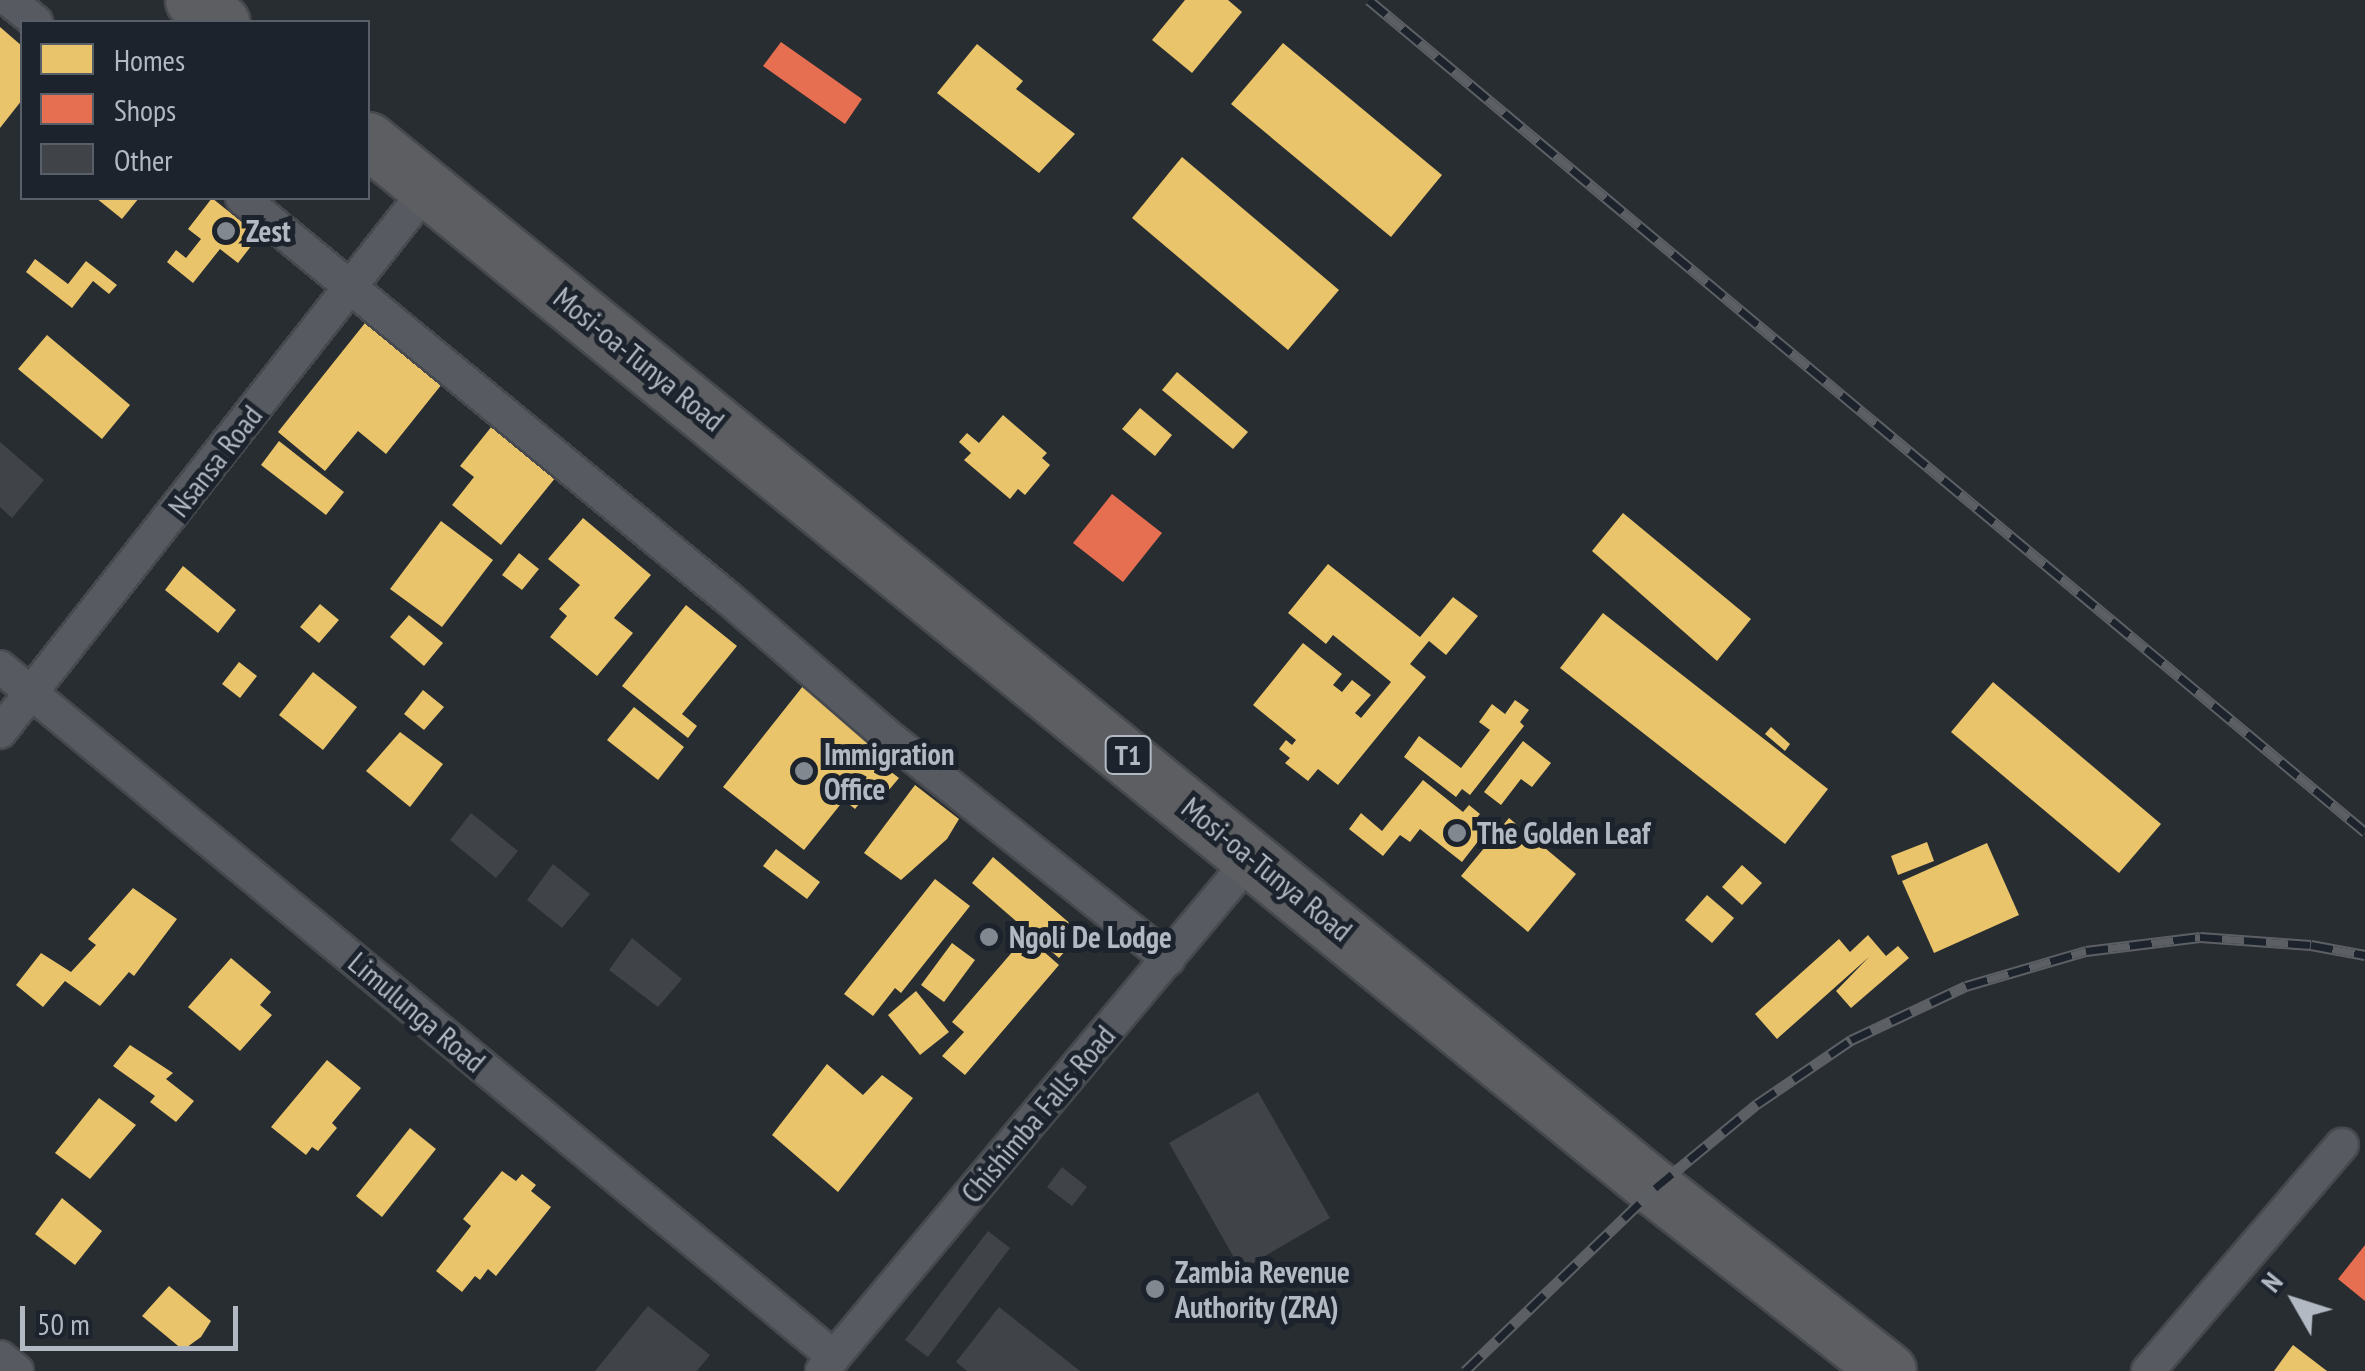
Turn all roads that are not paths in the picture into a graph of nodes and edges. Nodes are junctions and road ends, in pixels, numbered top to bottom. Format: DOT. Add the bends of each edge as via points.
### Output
graph roads {
  1 [pos="10,0"];
  2 [pos="193,0"];
  3 [pos="34,20"];
  4 [pos="218,20"];
  5 [pos="370,142"];
  6 [pos="428,188"];
  7 [pos="244,200"];
  8 [pos="350,289"];
  9 [pos="0,666"];
  10 [pos="32,693"];
  11 [pos="0,732"];
  12 [pos="1253,856"];
  13 [pos="1168,959"];
  14 [pos="2342,1145"];
  15 [pos="0,1358"];
  16 [pos="828,1364"];
  17 [pos="17,1371"];
  18 [pos="1888,1371"];
  19 [pos="2148,1371"];
  1 -- 3 [label="street"];
  2 -- 4 [label="highway"];
  5 -- 6 [label="highway, Mosi-oa-Tunya Road / T1"];
  6 -- 8 [label="street, Nsansa Road"];
  6 -- 12 [label="highway, Mosi-oa-Tunya Road / T1"];
  7 -- 8 [label="street"];
  8 -- 10 [label="street, Nsansa Road"];
  8 -- 13 [label="street" via="885,734"];
  9 -- 10 [label="street, Limulunga Road"];
  10 -- 11 [label="street, Nsansa Road"];
  10 -- 16 [label="street, Limulunga Road"];
  12 -- 13 [label="street, Chishimba Falls Road"];
  12 -- 18 [label="highway, Mosi-oa-Tunya Road / T1"];
  13 -- 16 [label="street, Chishimba Falls Road"];
  14 -- 19 [label="street"];
  15 -- 17 [label="street"];
}
